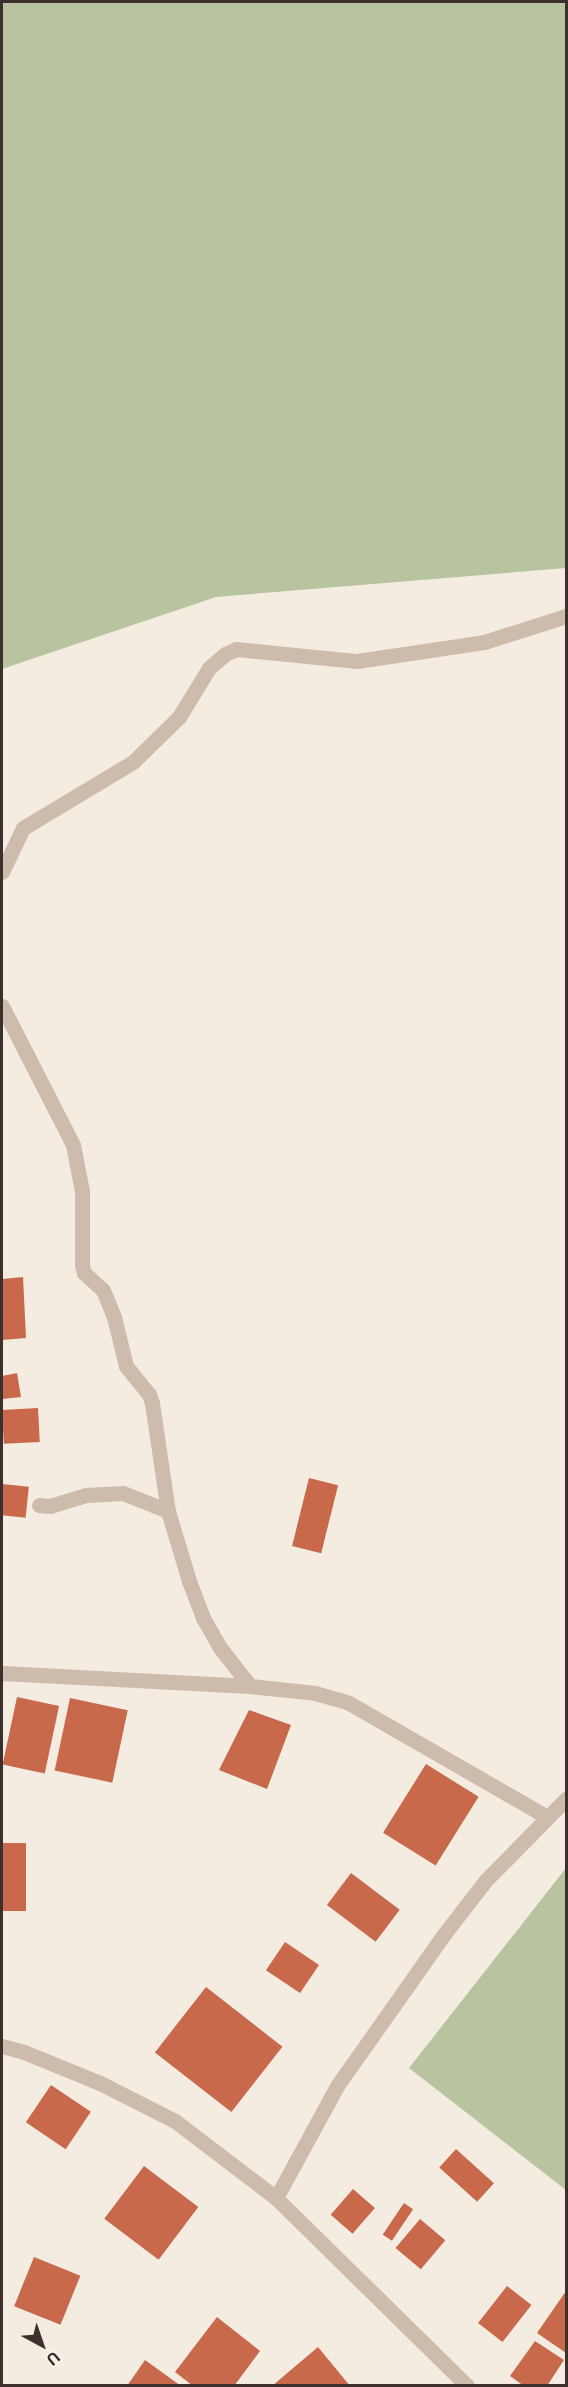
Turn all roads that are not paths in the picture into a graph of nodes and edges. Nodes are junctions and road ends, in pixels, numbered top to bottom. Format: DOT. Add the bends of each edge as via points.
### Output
graph roads {
  1 [pos="567,616"];
  2 [pos="2,872"];
  3 [pos="2,1006"];
  4 [pos="39,1505"];
  5 [pos="168,1511"];
  6 [pos="2,1673"];
  7 [pos="250,1686"];
  8 [pos="567,1799"];
  9 [pos="547,1817"];
  10 [pos="2,2046"];
  11 [pos="276,2198"];
  12 [pos="467,2385"];
  1 -- 2 [label="street" via="484,642 357,661 236,649 209,668 180,717 133,762 23,828"];
  3 -- 5 [label="street" via="73,1145 82,1191 84,1273 103,1290 126,1366 152,1402"];
  4 -- 5 [label="street" via="50,1506 86,1495 123,1493"];
  5 -- 7 [label="street" via="203,1618"];
  6 -- 7 [label="street"];
  7 -- 9 [label="street" via="315,1693 349,1703"];
  8 -- 9 [label="street"];
  9 -- 11 [label="street" via="486,1880 444,1933 338,2086"];
  10 -- 11 [label="street" via="100,2083 175,2121"];
  11 -- 12 [label="street"];
}
